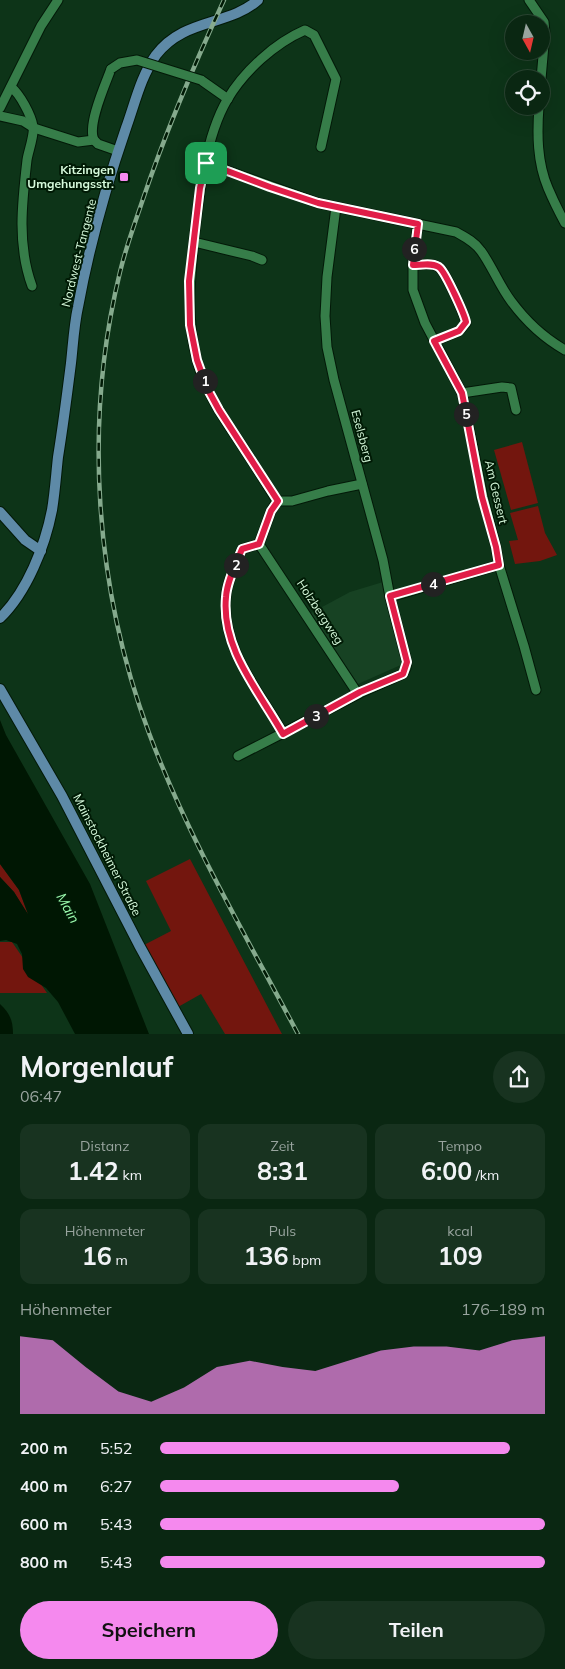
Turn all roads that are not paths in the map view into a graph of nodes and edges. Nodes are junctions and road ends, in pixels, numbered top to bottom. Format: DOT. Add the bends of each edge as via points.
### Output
graph roads {
  1 [pos="58,0"];
  2 [pos="258,0"];
  3 [pos="529,0"];
  4 [pos="542,70"];
  5 [pos="11,87"];
  6 [pos="228,100"];
  7 [pos="0,108"];
  8 [pos="538,115"];
  9 [pos="0,116"];
  10 [pos="34,128"];
  11 [pos="94,140"];
  12 [pos="321,147"];
  13 [pos="118,151"];
  14 [pos="206,163"];
  15 [pos="336,207"];
  16 [pos="418,224"];
  17 [pos="565,224"];
  18 [pos="194,242"];
  19 [pos="262,260"];
  20 [pos="413,265"];
  21 [pos="32,286"];
  22 [pos="434,341"];
  23 [pos="565,350"];
  24 [pos="462,393"];
  25 [pos="516,410"];
  26 [pos="362,484"];
  27 [pos="278,501"];
  28 [pos="0,512"];
  29 [pos="259,544"];
  30 [pos="41,550"];
  31 [pos="499,565"];
  32 [pos="390,596"];
  33 [pos="0,618"];
  34 [pos="0,689"];
  35 [pos="536,690"];
  36 [pos="358,694"];
  37 [pos="283,734"];
  38 [pos="238,756"];
  39 [pos="188,1034"];
  1 -- 5 [label="street" via="41,26"];
  2 -- 13 [label="main road, Nordwest-Tangente" via="233,14 194,26 162,48 141,83"];
  3 -- 4 [label="street" via="544,22"];
  5 -- 7 [label="street"];
  5 -- 10 [label="street" via="18,93"];
  6 -- 11 [label="street, bridge" via="201,80 137,60 120,62 111,69 103,89 91,131"];
  6 -- 12 [label="street" via="269,50 305,30 314,35 336,79"];
  6 -- 14 [label="street" via="213,134"];
  8 -- 17 [label="street" via="537,142 541,166"];
  9 -- 10 [label="street" via="23,121"];
  10 -- 11 [label="street" via="78,142"];
  10 -- 21 [label="street" via="27,157 21,232"];
  11 -- 13 [label="street"];
  13 -- 30 [label="main road, Nordwest-Tangente" via="78,308 52,510"];
  14 -- 15 [label="street"];
  14 -- 18 [label="street"];
  15 -- 16 [label="street"];
  15 -- 26 [label="street, Eselsberg" via="327,277 327,347"];
  16 -- 20 [label="street, Am Gessert"];
  16 -- 23 [label="street" via="456,232 471,241 521,313 548,339"];
  18 -- 19 [label="street"];
  18 -- 27 [label="street" via="189,299 197,360 219,410"];
  20 -- 22 [label="street, Am Gessert" via="413,290"];
  20 -- 22 [label="street" via="432,264 440,268 464,312 466,322 459,331"];
  22 -- 24 [label="street, Am Gessert"];
  24 -- 25 [label="street" via="511,388"];
  24 -- 31 [label="street, Am Gessert"];
  26 -- 27 [label="street" via="292,501"];
  26 -- 32 [label="street, Eselsberg"];
  27 -- 29 [label="street"];
  28 -- 30 [label="main road" via="25,540"];
  29 -- 36 [label="street, Holzbergweg"];
  29 -- 37 [label="street" via="242,549 226,595 226,622 232,645"];
  30 -- 33 [label="main road, Nordwest-Tangente" via="17,596"];
  31 -- 32 [label="street"];
  31 -- 35 [label="street, Am Gessert"];
  32 -- 36 [label="street, Eselsberg" via="406,668 403,674"];
  34 -- 39 [label="main road, Mainstockheimer Straße" via="62,796 138,945"];
  36 -- 37 [label="street"];
  37 -- 38 [label="street"];
}
